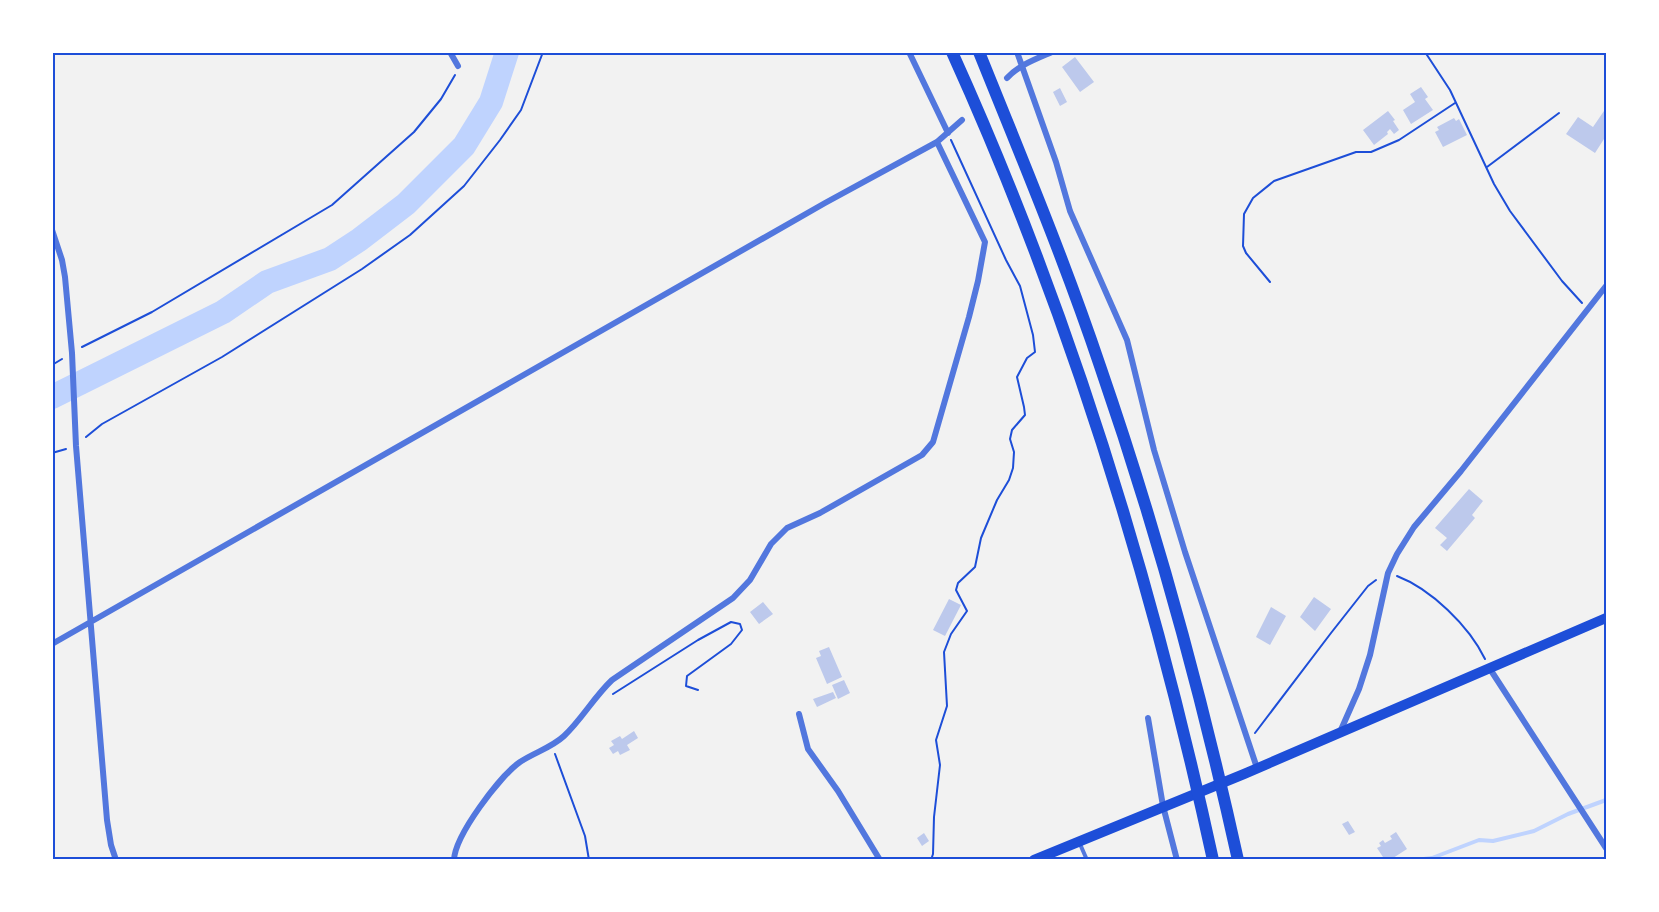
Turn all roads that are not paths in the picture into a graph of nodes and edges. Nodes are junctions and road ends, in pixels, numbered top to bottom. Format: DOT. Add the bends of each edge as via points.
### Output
graph roads {
  1 [pos="450,52"];
  2 [pos="909,52"];
  3 [pos="952,52"];
  4 [pos="979,52"];
  5 [pos="1017,52"];
  6 [pos="1052,52"];
  7 [pos="1023,65"];
  8 [pos="458,66"];
  9 [pos="1007,78"];
  10 [pos="962,120"];
  11 [pos="948,133"];
  12 [pos="937,142"];
  13 [pos="52,230"];
  14 [pos="1606,286"];
  15 [pos="1606,618"];
  16 [pos="90,623"];
  17 [pos="52,644"];
  18 [pos="1490,669"];
  19 [pos="799,714"];
  20 [pos="1148,718"];
  21 [pos="1340,732"];
  22 [pos="1257,768"];
  23 [pos="1169,804"];
  24 [pos="1079,841"];
  25 [pos="1606,848"];
  26 [pos="116,860"];
  27 [pos="453,860"];
  28 [pos="880,860"];
  29 [pos="1034,860"];
  30 [pos="1087,860"];
  31 [pos="1177,860"];
  32 [pos="1213,860"];
  33 [pos="1238,860"];
  1 -- 8 [label="street"];
  2 -- 11 [label="street"];
  3 -- 32 [label="highway" via="1036,256 1116,484 1184,728"];
  4 -- 33 [label="highway" via="1058,248 1137,474 1206,718"];
  5 -- 7 [label="street"];
  6 -- 7 [label="street"];
  7 -- 9 [label="street"];
  7 -- 22 [label="street" via="1070,211 1127,340 1154,450"];
  10 -- 11 [label="street"];
  11 -- 12 [label="street"];
  12 -- 16 [label="street"];
  12 -- 27 [label="street" via="985,242 969,317 933,442 922,455 787,528 733,598 612,680 552,746 541,749 504,775 473,819"];
  13 -- 16 [label="street" via="65,277"];
  14 -- 21 [label="street" via="1396,554 1388,573 1370,655"];
  15 -- 18 [label="main road"];
  16 -- 17 [label="street"];
  16 -- 26 [label="street" via="107,820"];
  18 -- 21 [label="main road"];
  18 -- 25 [label="street"];
  19 -- 28 [label="street" via="808,749"];
  20 -- 23 [label="street"];
  21 -- 22 [label="main road"];
  22 -- 23 [label="main road"];
  23 -- 24 [label="main road"];
  23 -- 31 [label="street"];
  24 -- 29 [label="main road"];
  24 -- 30 [label="lane"];
}
